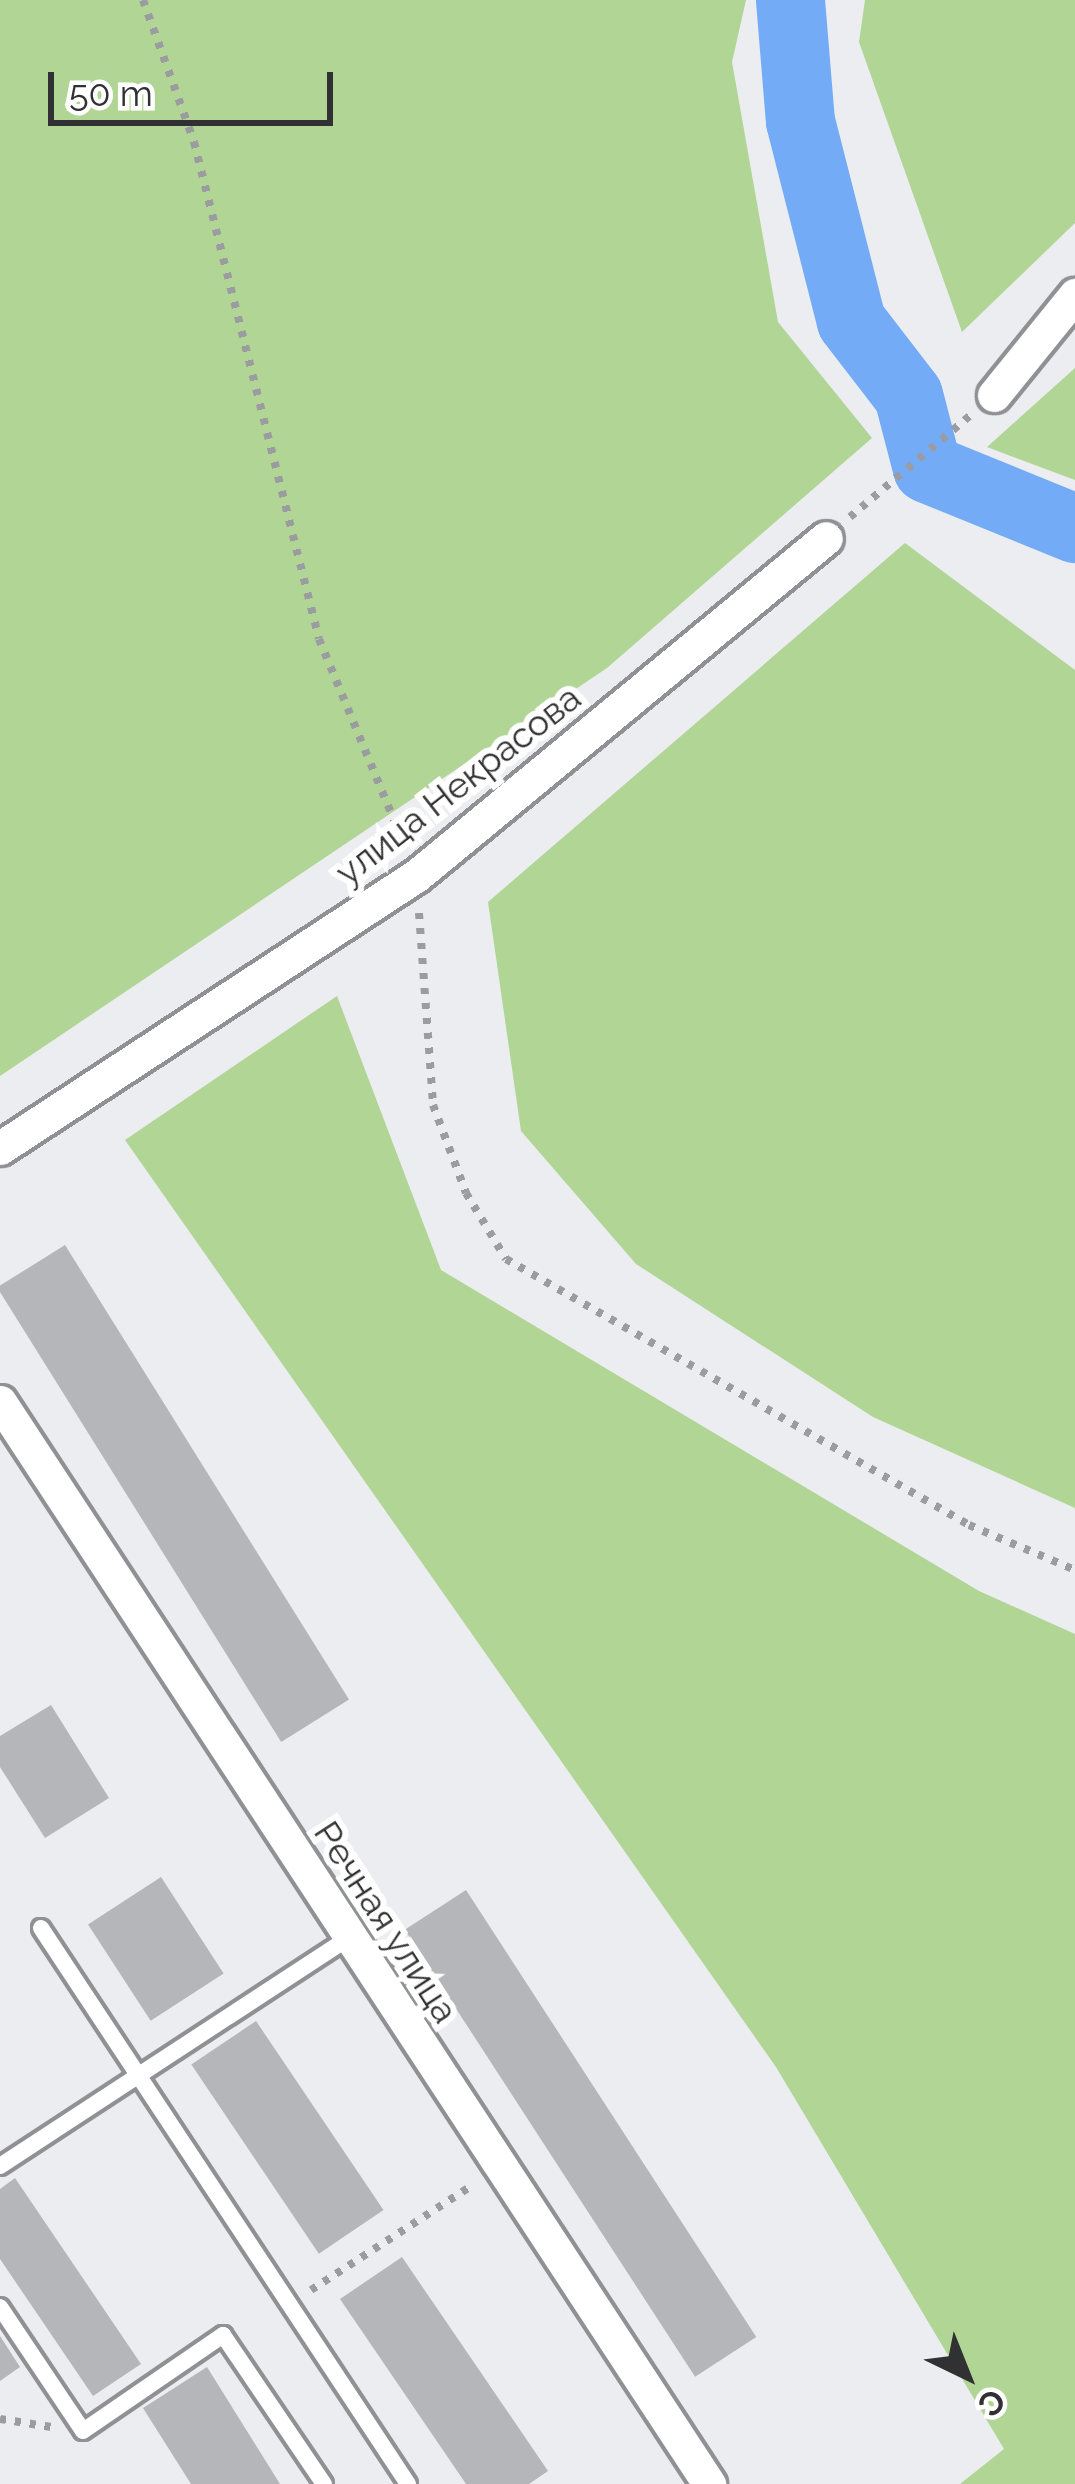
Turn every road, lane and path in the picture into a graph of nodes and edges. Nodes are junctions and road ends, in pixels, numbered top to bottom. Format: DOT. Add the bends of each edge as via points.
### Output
graph roads {
  1 [pos="142,0"];
  2 [pos="1075,295"];
  3 [pos="994,395"];
  4 [pos="826,538"];
  5 [pos="416,876"];
  6 [pos="0,1148"];
  7 [pos="0,1402"];
  8 [pos="1075,1570"];
  9 [pos="41,1928"];
  10 [pos="349,1939"];
  11 [pos="138,2076"];
  12 [pos="0,2166"];
  13 [pos="501,2167"];
  14 [pos="290,2304"];
  15 [pos="0,2307"];
  16 [pos="0,2419"];
  17 [pos="82,2431"];
  18 [pos="324,2484"];
  19 [pos="408,2484"];
  20 [pos="709,2484"];
  1 -- 5 [label="path" via="194,142 320,639"];
  2 -- 3 [label="street"];
  3 -- 4 [label="path"];
  4 -- 5 [label="street, улица Некрасова"];
  5 -- 6 [label="street, улица Некрасова"];
  5 -- 8 [label="path" via="433,1105 466,1192 506,1259 969,1525"];
  7 -- 10 [label="street, Речная улица"];
  9 -- 11 [label="lane"];
  10 -- 11 [label="lane"];
  10 -- 13 [label="street, Речная улица"];
  11 -- 12 [label="lane"];
  11 -- 14 [label="lane"];
  13 -- 14 [label="path"];
  13 -- 20 [label="street, Речная улица"];
  14 -- 19 [label="lane"];
  15 -- 17 [label="lane"];
  16 -- 17 [label="path"];
  17 -- 18 [label="lane" via="223,2335"];
}
